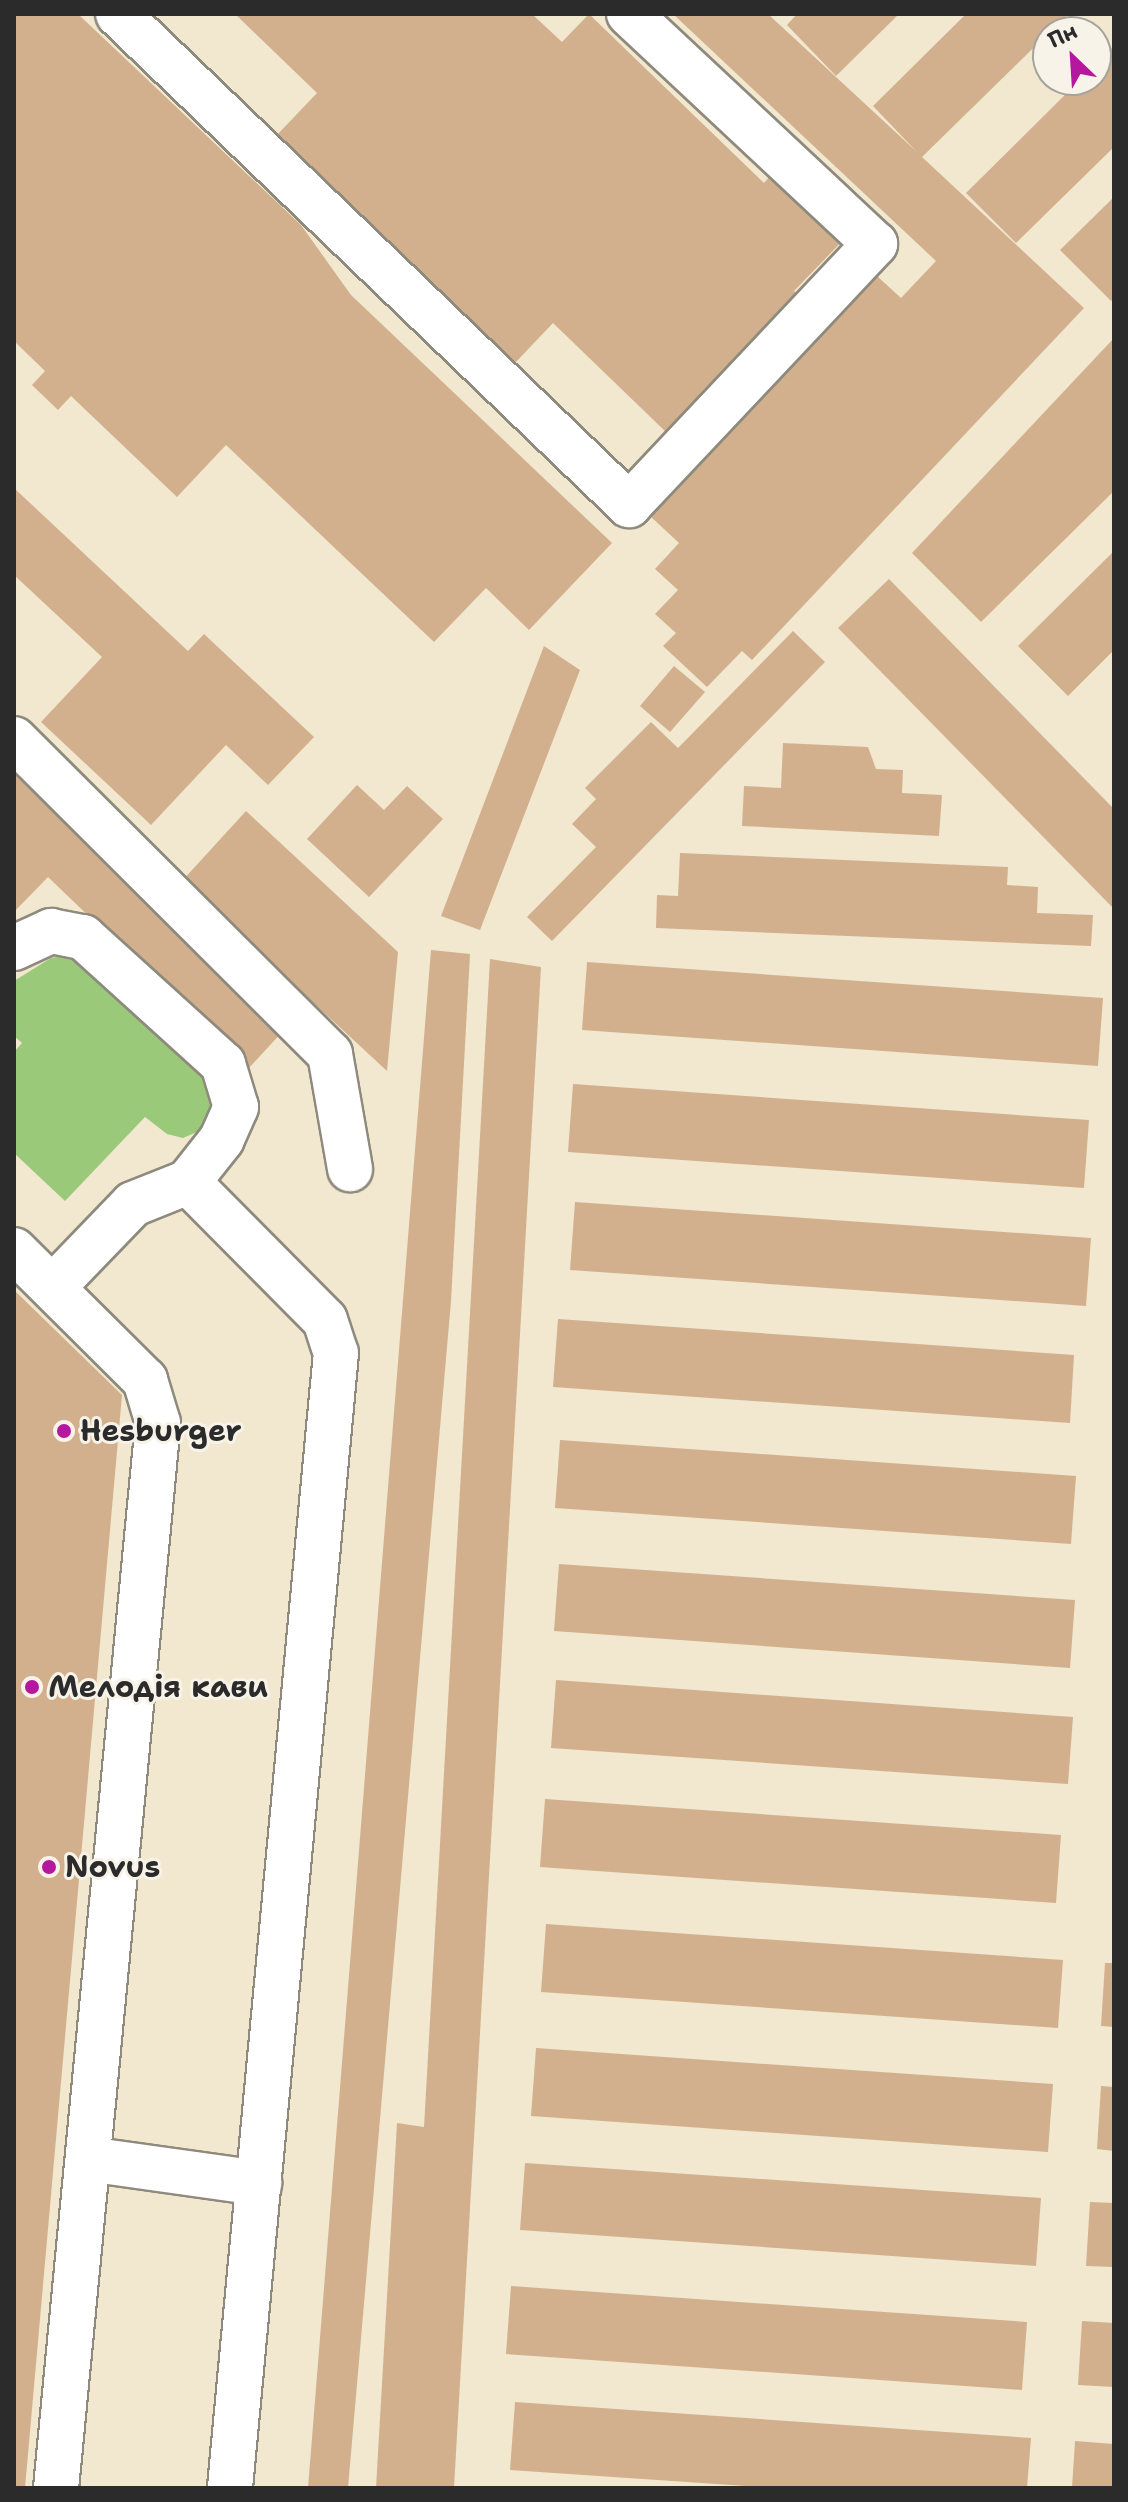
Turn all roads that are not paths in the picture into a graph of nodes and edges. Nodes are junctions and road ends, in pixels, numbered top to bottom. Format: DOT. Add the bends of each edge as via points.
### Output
graph roads {
  1 [pos="118,14"];
  2 [pos="629,14"];
  3 [pos="14,739"];
  4 [pos="14,948"];
  5 [pos="350,1169"];
  6 [pos="188,1182"];
  7 [pos="14,1250"];
  8 [pos="53,1287"];
  9 [pos="88,2159"];
  10 [pos="259,2183"];
  11 [pos="56,2488"];
  12 [pos="230,2488"];
  1 -- 2 [label="lane" via="629,505 875,244"];
  3 -- 5 [label="lane" via="330,1054"];
  4 -- 6 [label="lane" via="51,931 83,937 223,1064 236,1107 222,1139"];
  6 -- 8 [label="lane" via="133,1204"];
  6 -- 10 [label="lane" via="325,1320 336,1353"];
  7 -- 8 [label="lane"];
  8 -- 9 [label="lane" via="145,1380 158,1423"];
  9 -- 10 [label="lane"];
  9 -- 11 [label="lane"];
  10 -- 12 [label="lane"];
}
